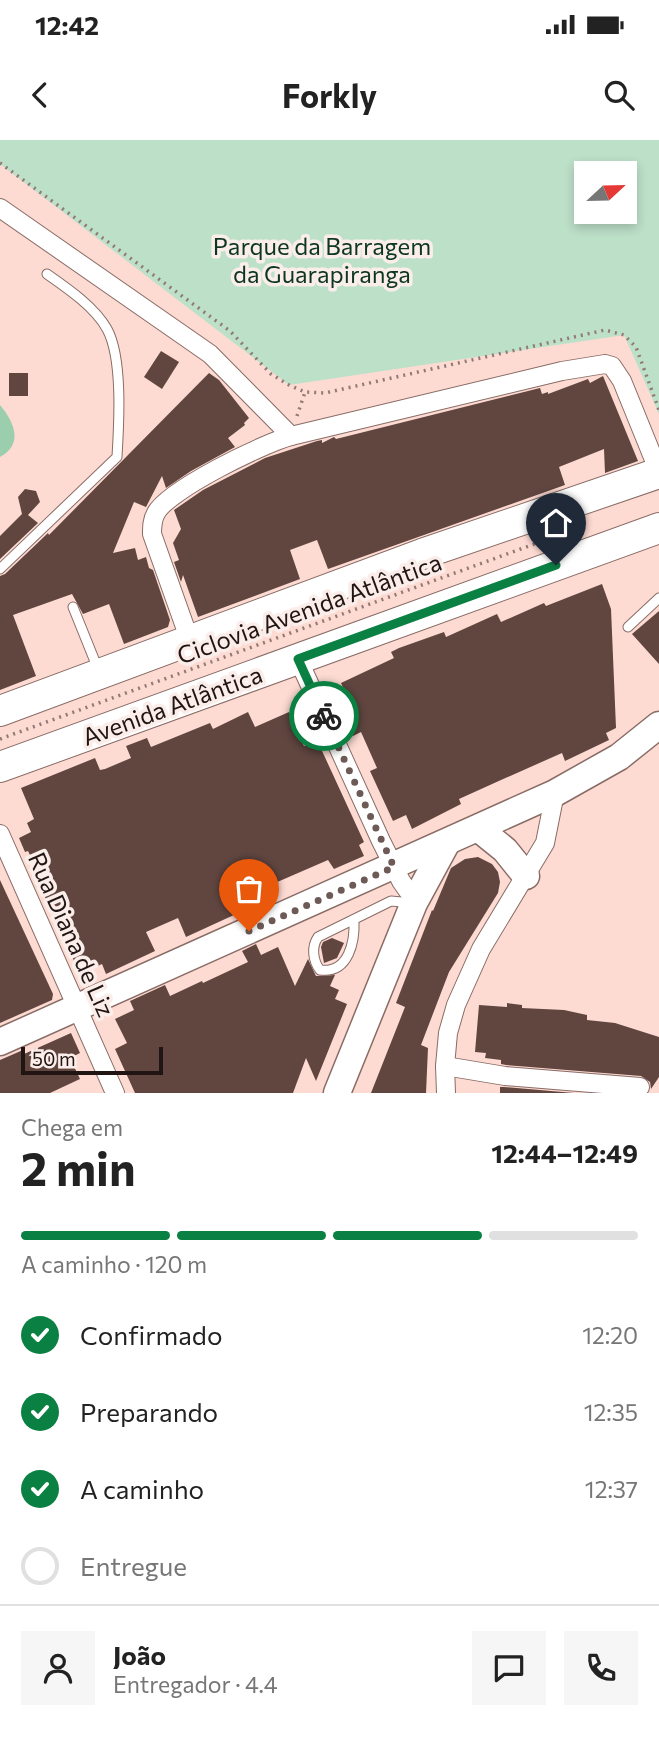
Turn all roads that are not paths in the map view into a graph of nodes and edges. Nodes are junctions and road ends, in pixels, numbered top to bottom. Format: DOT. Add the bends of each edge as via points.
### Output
graph roads {
  1 [pos="0,208"];
  2 [pos="47,274"];
  3 [pos="291,436"];
  4 [pos="659,472"];
  5 [pos="659,528"];
  6 [pos="0,569"];
  7 [pos="659,598"];
  8 [pos="73,607"];
  9 [pos="628,627"];
  10 [pos="190,641"];
  11 [pos="298,659"];
  12 [pos="100,674"];
  13 [pos="0,711"];
  14 [pos="659,725"];
  15 [pos="0,767"];
  16 [pos="555,793"];
  17 [pos="479,829"];
  18 [pos="0,834"];
  19 [pos="446,844"];
  20 [pos="394,867"];
  21 [pos="526,876"];
  22 [pos="414,902"];
  23 [pos="354,920"];
  24 [pos="78,1006"];
  25 [pos="0,1042"];
  26 [pos="445,1066"];
  27 [pos="640,1087"];
  28 [pos="115,1093"];
  29 [pos="337,1093"];
  30 [pos="446,1093"];
  1 -- 3 [label="street" via="210,354"];
  2 -- 6 [label="lane" via="79,297 107,328 115,354 120,417 117,457"];
  3 -- 4 [label="street" via="605,364 612,366 622,382"];
  3 -- 10 [label="street" via="181,490 156,512 152,534"];
  4 -- 10 [label="main road"];
  5 -- 11 [label="main road, Avenida Atlântica"];
  7 -- 9 [label="lane"];
  8 -- 12 [label="lane"];
  10 -- 12 [label="main road"];
  11 -- 15 [label="main road, Avenida Atlântica"];
  11 -- 20 [label="street"];
  12 -- 13 [label="main road"];
  14 -- 16 [label="street" via="619,757"];
  16 -- 17 [label="street"];
  16 -- 21 [label="street" via="545,843"];
  17 -- 19 [label="street"];
  17 -- 21 [label="street" via="505,850"];
  18 -- 24 [label="street, Rua Diana de Liz"];
  19 -- 20 [label="street"];
  19 -- 22 [label="street"];
  20 -- 22 [label="street"];
  20 -- 24 [label="street"];
  21 -- 26 [label="street" via="468,974 448,1033"];
  22 -- 23 [label="lane" via="391,901"];
  22 -- 29 [label="street"];
  23 -- 23 [label="lane" via="315,941 314,959 320,970 334,969 346,959"];
  24 -- 25 [label="street"];
  24 -- 28 [label="street, Rua Diana de Liz"];
  26 -- 27 [label="street" via="505,1076"];
  26 -- 30 [label="street"];
}
